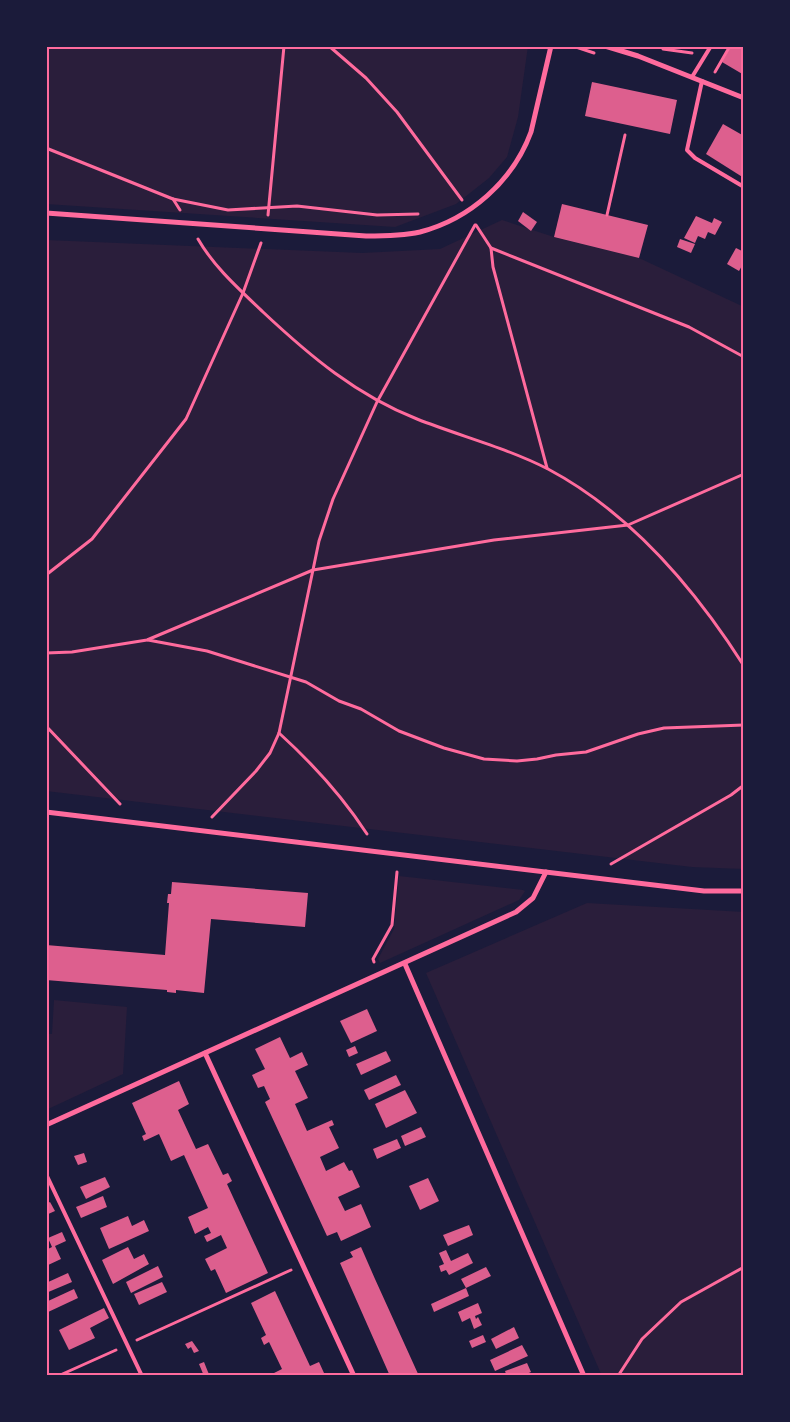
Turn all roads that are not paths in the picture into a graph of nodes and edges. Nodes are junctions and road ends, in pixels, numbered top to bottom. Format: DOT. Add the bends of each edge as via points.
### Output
graph roads {
  1 [pos="551,46"];
  2 [pos="605,46"];
  3 [pos="711,46"];
  4 [pos="692,77"];
  5 [pos="702,81"];
  6 [pos="744,98"];
  7 [pos="744,188"];
  8 [pos="46,213"];
  9 [pos="46,812"];
  10 [pos="546,872"];
  11 [pos="744,891"];
  12 [pos="405,964"];
  13 [pos="205,1053"];
  14 [pos="46,1125"];
  15 [pos="46,1174"];
  16 [pos="142,1376"];
  17 [pos="354,1376"];
  18 [pos="584,1376"];
  1 -- 8 [label="street" via="526,146 501,182 468,210 420,232 395,236"];
  2 -- 4 [label="street"];
  3 -- 4 [label="lane"];
  4 -- 5 [label="street"];
  5 -- 6 [label="street"];
  5 -- 7 [label="lane" via="687,150"];
  9 -- 10 [label="street"];
  10 -- 11 [label="street" via="704,891"];
  10 -- 12 [label="street" via="539,889 525,906"];
  12 -- 13 [label="street"];
  12 -- 18 [label="street"];
  13 -- 14 [label="street"];
  13 -- 17 [label="street"];
  15 -- 16 [label="lane"];
}
